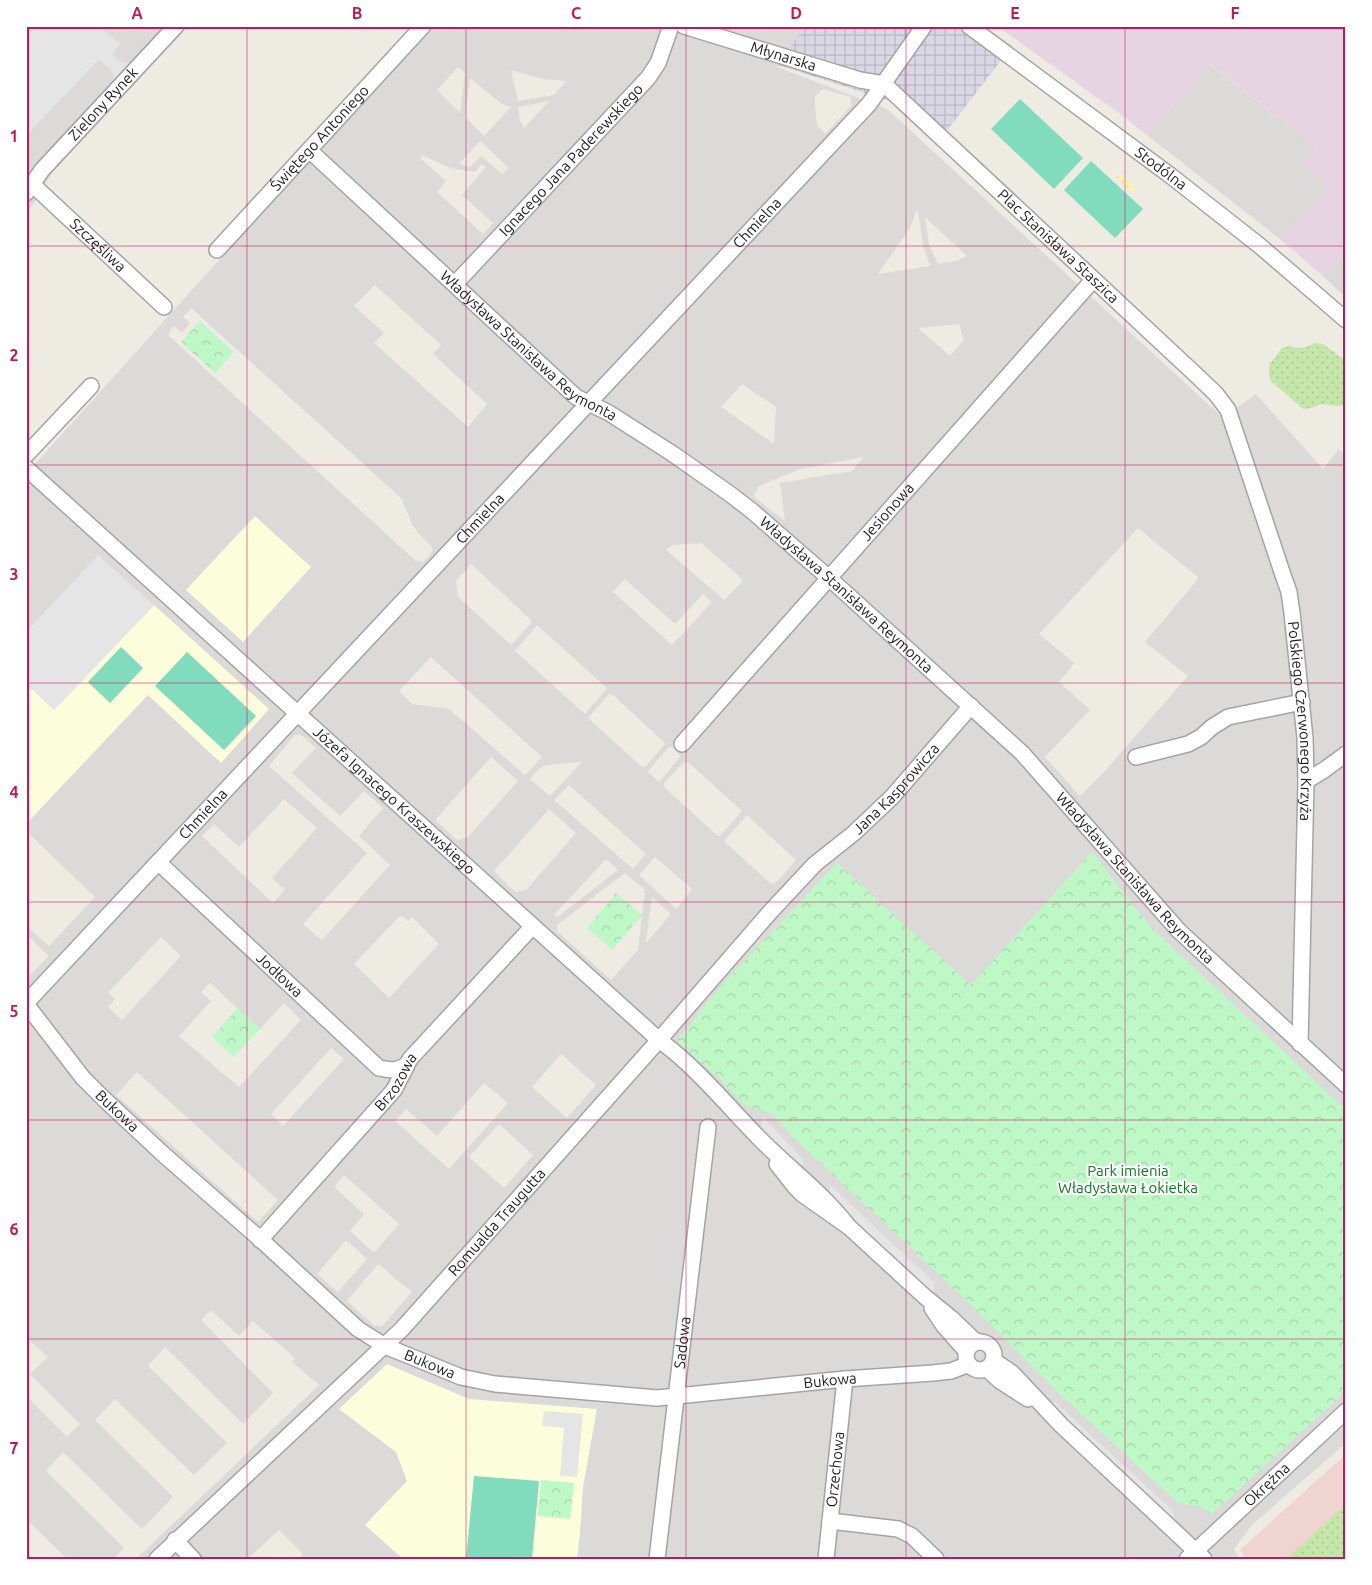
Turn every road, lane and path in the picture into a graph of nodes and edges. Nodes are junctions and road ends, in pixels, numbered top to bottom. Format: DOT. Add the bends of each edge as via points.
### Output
graph roads {
  1 [pos="176,26"];
  2 [pos="670,26"];
  3 [pos="684,26"];
  4 [pos="924,26"];
  5 [pos="969,26"];
  6 [pos="417,28"];
  7 [pos="884,84"];
  8 [pos="309,150"];
  9 [pos="29,189"];
  10 [pos="217,250"];
  11 [pos="1093,280"];
  12 [pos="455,284"];
  13 [pos="164,307"];
  14 [pos="1346,320"];
  15 [pos="91,386"];
  16 [pos="589,403"];
  17 [pos="1228,410"];
  18 [pos="26,455"];
  19 [pos="26,468"];
  20 [pos="829,578"];
  21 [pos="1302,702"];
  22 [pos="971,706"];
  23 [pos="298,714"];
  24 [pos="682,744"];
  25 [pos="1346,754"];
  26 [pos="1136,757"];
  27 [pos="1306,781"];
  28 [pos="158,862"];
  29 [pos="816,864"];
  30 [pos="533,926"];
  31 [pos="26,1003"];
  32 [pos="659,1040"];
  33 [pos="1300,1044"];
  34 [pos="406,1065"];
  35 [pos="1346,1085"];
  36 [pos="708,1127"];
  37 [pos="260,1240"];
  38 [pos="924,1296"];
  39 [pos="980,1342"];
  40 [pos="385,1346"];
  41 [pos="968,1358"];
  42 [pos="990,1364"];
  43 [pos="846,1379"];
  44 [pos="676,1397"];
  45 [pos="1346,1411"];
  46 [pos="830,1521"];
  47 [pos="175,1540"];
  48 [pos="1195,1556"];
  49 [pos="157,1559"];
  50 [pos="193,1559"];
  51 [pos="657,1559"];
  52 [pos="826,1559"];
  53 [pos="936,1559"];
  1 -- 9 [label="street, Zielony Rynek" via="42,170"];
  2 -- 12 [label="street, Ignacego Jana Paderewskiego" via="658,63 648,78"];
  3 -- 7 [label="street, Młynarska" via="860,80"];
  4 -- 7 [label="street, Chmielna"];
  5 -- 14 [label="street, Stodólna" via="1171,176"];
  6 -- 8 [label="street, Świętego Antoniego"];
  7 -- 11 [label="street, Plac Stanisława Staszica"];
  7 -- 16 [label="street, Chmielna" via="870,104"];
  8 -- 10 [label="street, Świętego Antoniego"];
  8 -- 12 [label="street, Władysława Stanisława Reymonta"];
  9 -- 13 [label="street, Szczęśliwa"];
  11 -- 17 [label="street, Plac Stanisława Staszica" via="1216,394"];
  11 -- 20 [label="street, Jesionowa"];
  12 -- 16 [label="street, Władysława Stanisława Reymonta" via="576,397"];
  15 -- 18 [label="street"];
  16 -- 20 [label="street, Władysława Stanisława Reymonta" via="648,438 730,494"];
  16 -- 23 [label="street, Chmielna"];
  17 -- 21 [label="street, Polskiego Czerwonego Krzyża" via="1289,592"];
  19 -- 23 [label="street, Józefa Ignacego Kraszewskiego"];
  20 -- 22 [label="street, Władysława Stanisława Reymonta"];
  20 -- 24 [label="street, Jesionowa"];
  21 -- 26 [label="street" via="1228,718 1188,744"];
  21 -- 27 [label="street, Polskiego Czerwonego Krzyża"];
  22 -- 29 [label="street, Jana Kasprowicza" via="892,798"];
  22 -- 33 [label="street, Władysława Stanisława Reymonta" via="1022,752 1179,931"];
  23 -- 28 [label="street, Chmielna"];
  23 -- 30 [label="street, Józefa Ignacego Kraszewskiego"];
  25 -- 27 [label="street"];
  27 -- 33 [label="street, Polskiego Czerwonego Krzyża"];
  28 -- 31 [label="street, Chmielna"];
  28 -- 34 [label="street, Jodłowa" via="379,1068 392,1071"];
  29 -- 32 [label="street, Romualda Traugutta"];
  30 -- 32 [label="street, Józefa Ignacego Kraszewskiego"];
  30 -- 34 [label="street, Brzozowa"];
  31 -- 37 [label="street, Bukowa" via="83,1078 162,1154"];
  32 -- 38 [label="street, Józefa Ignacego Kraszewskiego" via="704,1079 834,1208 849,1227"];
  32 -- 40 [label="street, Romualda Traugutta"];
  33 -- 35 [label="street, Władysława Stanisława Reymonta"];
  34 -- 37 [label="street, Brzozowa" via="394,1090"];
  36 -- 44 [label="street, Sadowa"];
  37 -- 40 [label="street, Bukowa" via="358,1329"];
  38 -- 39 [label="street, Józefa Ignacego Kraszewskiego"];
  38 -- 41 [label="street, Józefa Ignacego Kraszewskiego"];
  39 -- 41 [label="street" via="972,1345"];
  39 -- 42 [label="street" via="993,1352"];
  40 -- 44 [label="street, Bukowa" via="461,1377 495,1384"];
  40 -- 47 [label="street, Romualda Traugutta"];
  41 -- 42 [label="street" via="976,1369"];
  41 -- 43 [label="street, Bukowa" via="951,1371"];
  42 -- 48 [label="street" via="1012,1374"];
  43 -- 44 [label="street, Bukowa"];
  43 -- 46 [label="street, Orzechowa"];
  44 -- 51 [label="street, Sadowa"];
  45 -- 48 [label="street, Okrężna"];
  46 -- 52 [label="street, Orzechowa"];
  46 -- 53 [label="street" via="898,1528 912,1536"];
  47 -- 49 [label="street, Romualda Traugutta"];
  47 -- 50 [label="street"];
}
